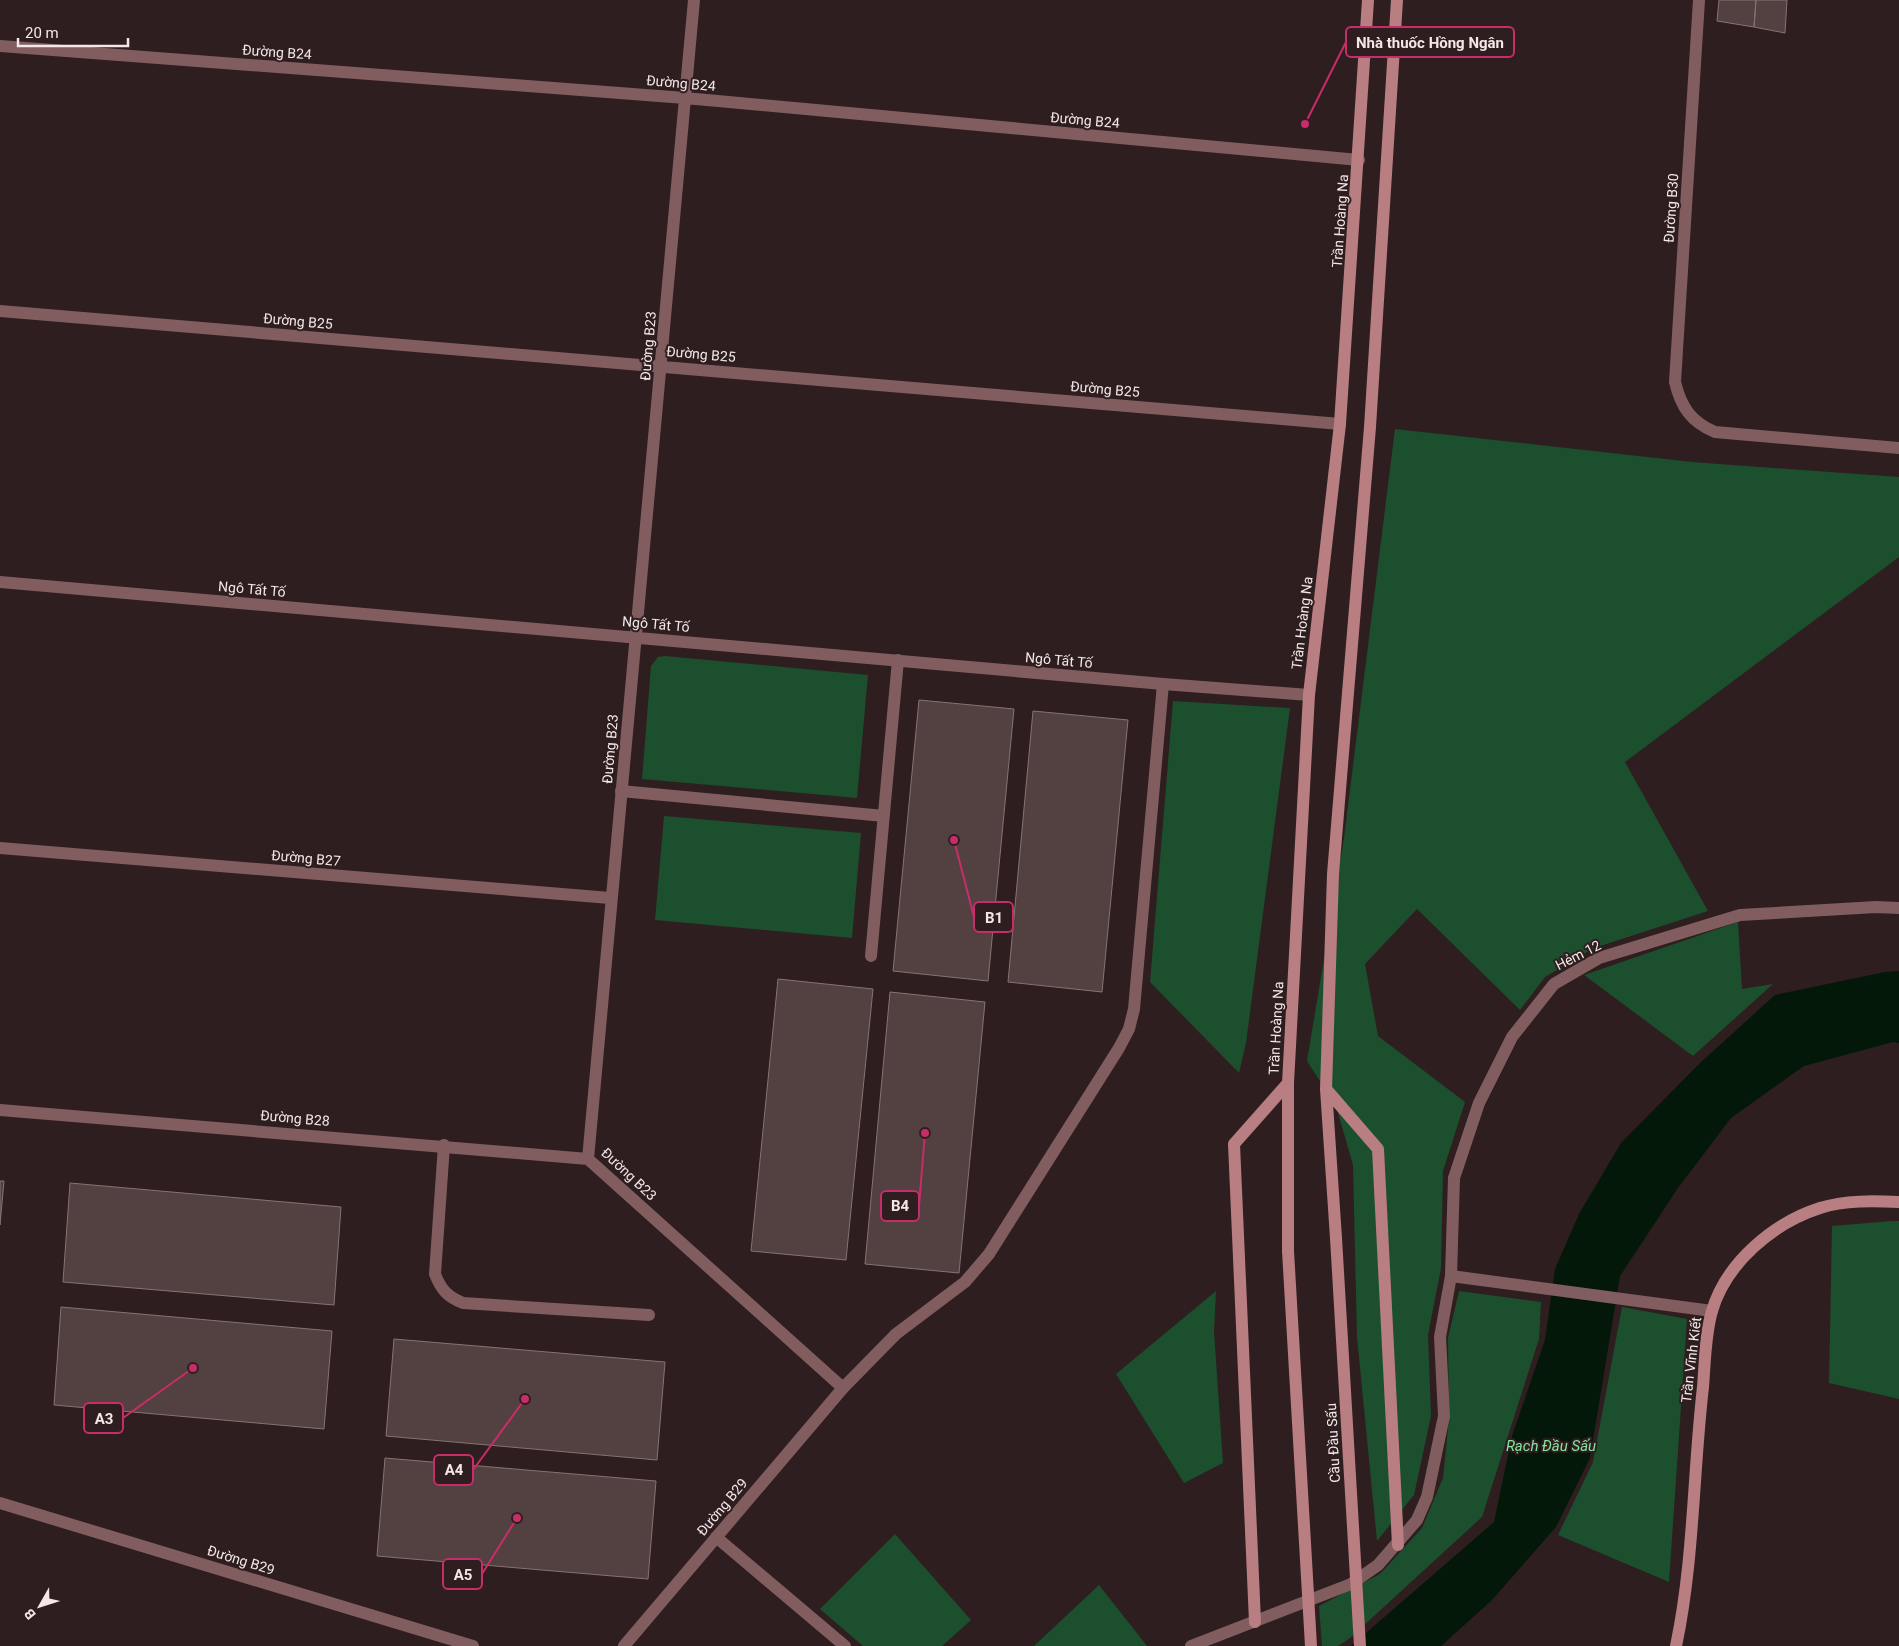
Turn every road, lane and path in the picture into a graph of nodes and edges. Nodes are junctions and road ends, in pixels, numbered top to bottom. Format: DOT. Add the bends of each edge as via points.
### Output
graph roads {
  1 [pos="694,0"];
  2 [pos="1368,0"];
  3 [pos="1397,0"];
  4 [pos="1699,0"];
  5 [pos="0,46"];
  6 [pos="686,98"];
  7 [pos="1359,160"];
  8 [pos="0,311"];
  9 [pos="662,366"];
  10 [pos="1340,424"];
  11 [pos="1899,448"];
  12 [pos="0,582"];
  13 [pos="634,637"];
  14 [pos="898,660"];
  15 [pos="1163,684"];
  16 [pos="1309,695"];
  17 [pos="621,791"];
  18 [pos="884,816"];
  19 [pos="0,848"];
  20 [pos="610,898"];
  21 [pos="1899,908"];
  22 [pos="871,956"];
  23 [pos="1288,1083"];
  24 [pos="1326,1089"];
  25 [pos="0,1110"];
  26 [pos="444,1145"];
  27 [pos="588,1158"];
  28 [pos="1899,1202"];
  29 [pos="1451,1276"];
  30 [pos="1712,1311"];
  31 [pos="649,1315"];
  32 [pos="843,1388"];
  33 [pos="0,1503"];
  34 [pos="716,1537"];
  35 [pos="1398,1545"];
  36 [pos="1255,1622"];
  37 [pos="473,1646"];
  38 [pos="624,1646"];
  39 [pos="845,1646"];
  40 [pos="1191,1646"];
  41 [pos="1311,1646"];
  42 [pos="1360,1646"];
  43 [pos="1676,1646"];
  1 -- 6 [label="street, Đường B23"];
  2 -- 7 [label="main road, Trần Hoàng Na"];
  3 -- 24 [label="main road" via="1370,427 1334,874"];
  4 -- 11 [label="street, Đường B30" via="1675,382 1679,401 1689,416 1715,432"];
  5 -- 6 [label="street, Đường B24"];
  6 -- 7 [label="street, Đường B24"];
  6 -- 9 [label="street, Đường B23"];
  7 -- 10 [label="main road, Trần Hoàng Na"];
  8 -- 9 [label="street, Đường B25"];
  9 -- 10 [label="street, Đường B25"];
  9 -- 13 [label="street, Đường B23"];
  10 -- 16 [label="main road, Trần Hoàng Na"];
  12 -- 13 [label="street, Ngô Tất Tố"];
  13 -- 14 [label="street, Ngô Tất Tố"];
  13 -- 17 [label="street, Đường B23"];
  14 -- 15 [label="street, Ngô Tất Tố"];
  14 -- 18 [label="street"];
  15 -- 16 [label="street, Ngô Tất Tố"];
  15 -- 32 [label="street, Đường B29" via="1134,1009 1129,1029 989,1254 965,1282 896,1334"];
  16 -- 23 [label="main road, Trần Hoàng Na"];
  17 -- 18 [label="street"];
  17 -- 20 [label="street, Đường B23"];
  18 -- 22 [label="street"];
  19 -- 20 [label="street, Đường B27"];
  20 -- 27 [label="street, Đường B23"];
  21 -- 29 [label="street, Hẻm 12" via="1740,915 1599,958 1554,984 1512,1037 1479,1103 1454,1178"];
  23 -- 36 [label="main road" via="1234,1144"];
  23 -- 41 [label="main road, Trần Hoàng Na, bridge" via="1288,1251"];
  24 -- 35 [label="main road" via="1378,1150"];
  24 -- 42 [label="main road, Cầu Đầu Sấu, bridge"];
  25 -- 26 [label="street, Đường B28"];
  26 -- 27 [label="street, Đường B28"];
  26 -- 31 [label="street" via="435,1274 450,1298 463,1303"];
  27 -- 32 [label="street, Đường B23"];
  28 -- 30 [label="main road, Trần Vĩnh Kiết" via="1866,1201 1821,1207 1788,1221 1757,1244 1731,1272"];
  29 -- 30 [label="street"];
  29 -- 35 [label="street, Hẻm 12" via="1440,1337 1444,1416 1438,1451 1427,1497 1417,1520"];
  30 -- 43 [label="main road, Trần Vĩnh Kiết" via="1697,1433 1686,1596"];
  32 -- 34 [label="street, Đường B29"];
  33 -- 37 [label="street, Đường B29"];
  34 -- 38 [label="street, Đường B29"];
  34 -- 39 [label="street"];
  35 -- 36 [label="street, Hẻm 12" via="1378,1565 1351,1584"];
  36 -- 40 [label="street, Hẻm 12"];
}
